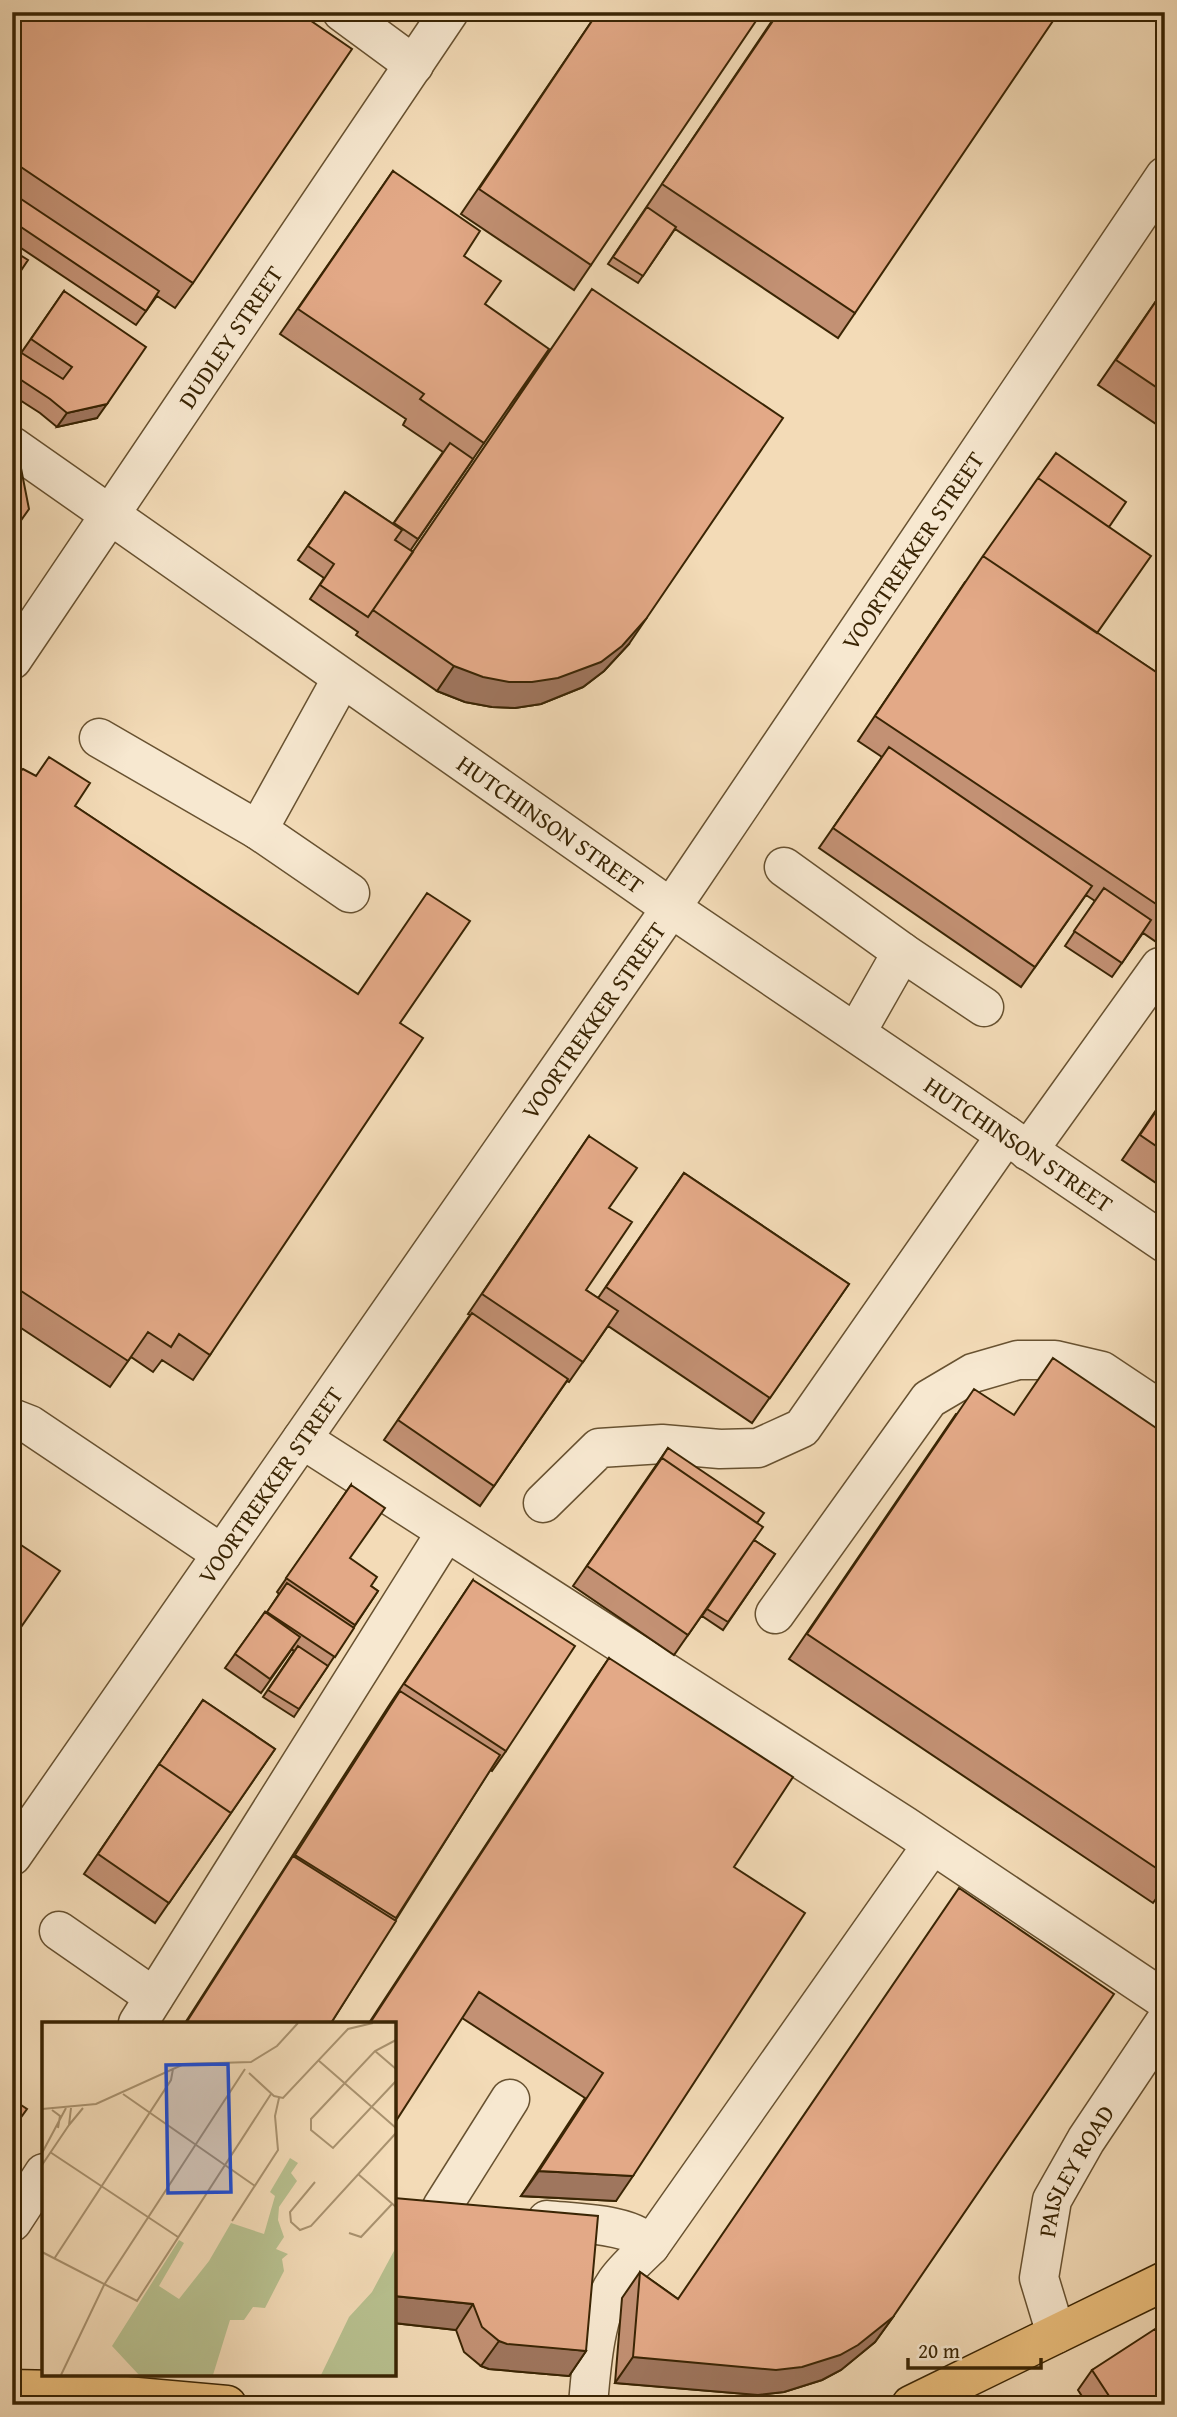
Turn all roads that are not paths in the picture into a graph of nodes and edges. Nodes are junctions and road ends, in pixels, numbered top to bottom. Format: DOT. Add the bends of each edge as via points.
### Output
graph roads {
  1 [pos="342,12"];
  2 [pos="449,12"];
  3 [pos="414,65"];
  4 [pos="1165,176"];
  5 [pos="12,446"];
  6 [pos="111,516"];
  7 [pos="12,660"];
  8 [pos="342,678"];
  9 [pos="99,738"];
  10 [pos="258,830"];
  11 [pos="784,867"];
  12 [pos="350,893"];
  13 [pos="671,908"];
  14 [pos="902,952"];
  15 [pos="1160,967"];
  16 [pos="984,1007"];
  17 [pos="856,1033"];
  18 [pos="1017,1143"];
  19 [pos="1165,1243"];
  20 [pos="1165,1413"];
  21 [pos="12,1418"];
  22 [pos="302,1439"];
  23 [pos="543,1503"];
  24 [pos="446,1532"];
  25 [pos="222,1554"];
  26 [pos="775,1614"];
  27 [pos="932,1845"];
  28 [pos="12,1856"];
  29 [pos="59,1931"];
  30 [pos="1165,2000"];
  31 [pos="146,2010"];
  32 [pos="1165,2022"];
  33 [pos="510,2099"];
  34 [pos="42,2176"];
  35 [pos="12,2222"];
  36 [pos="650,2246"];
  37 [pos="1165,2281"];
  38 [pos="1056,2334"];
  39 [pos="12,2389"];
  40 [pos="227,2405"];
  41 [pos="588,2405"];
  42 [pos="911,2405"];
  1 -- 3 [label="street"];
  2 -- 3 [label="street, DUDLEY STREET"];
  3 -- 6 [label="street, DUDLEY STREET"];
  4 -- 13 [label="street, VOORTREKKER STREET"];
  5 -- 6 [label="street, HUTCHINSON STREET"];
  6 -- 7 [label="street, DUDLEY STREET"];
  6 -- 8 [label="street, HUTCHINSON STREET"];
  8 -- 10 [label="street"];
  8 -- 13 [label="street, HUTCHINSON STREET"];
  9 -- 10 [label="street"];
  10 -- 12 [label="street"];
  11 -- 14 [label="street"];
  13 -- 17 [label="street, HUTCHINSON STREET"];
  13 -- 22 [label="street, VOORTREKKER STREET"];
  14 -- 16 [label="street"];
  14 -- 17 [label="street"];
  15 -- 18 [label="street"];
  17 -- 18 [label="street, HUTCHINSON STREET"];
  18 -- 19 [label="street, HUTCHINSON STREET"];
  18 -- 23 [label="street" via="802,1428 758,1447 662,1444 598,1448"];
  20 -- 26 [label="street" via="1102,1371 1055,1360 1018,1360 973,1373 929,1399"];
  21 -- 25 [label="street" via="30,1425"];
  22 -- 24 [label="street"];
  22 -- 25 [label="street, VOORTREKKER STREET"];
  24 -- 27 [label="street"];
  24 -- 31 [label="street"];
  25 -- 28 [label="street, VOORTREKKER STREET"];
  27 -- 30 [label="street"];
  27 -- 36 [label="street"];
  29 -- 31 [label="street"];
  32 -- 38 [label="street, PAISLEY ROAD" via="1052,2200 1039,2278"];
  33 -- 36 [label="street" via="424,2205 620,2229 638,2234"];
  34 -- 35 [label="street"];
  36 -- 41 [label="street" via="609,2295 593,2350"];
  37 -- 38 [label="main road"];
  38 -- 42 [label="main road"];
  39 -- 40 [label="main road"];
}
